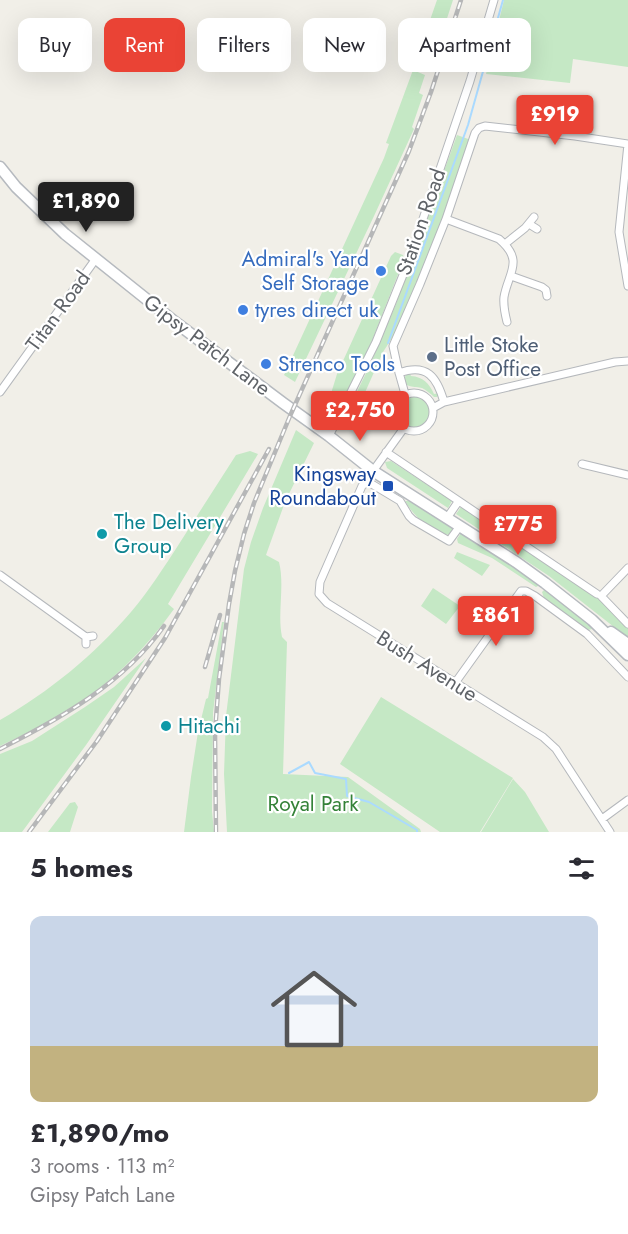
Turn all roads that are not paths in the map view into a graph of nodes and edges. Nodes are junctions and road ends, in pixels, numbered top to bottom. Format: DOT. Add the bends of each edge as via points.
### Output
graph roads {
  1 [pos="494,0"];
  2 [pos="628,144"];
  3 [pos="0,167"];
  4 [pos="446,219"];
  5 [pos="537,230"];
  6 [pos="505,244"];
  7 [pos="95,260"];
  8 [pos="511,276"];
  9 [pos="550,282"];
  10 [pos="628,286"];
  11 [pos="542,287"];
  12 [pos="547,296"];
  13 [pos="507,322"];
  14 [pos="628,361"];
  15 [pos="399,373"];
  16 [pos="0,392"];
  17 [pos="405,394"];
  18 [pos="444,402"];
  19 [pos="433,408"];
  20 [pos="404,428"];
  21 [pos="329,436"];
  22 [pos="386,452"];
  23 [pos="582,464"];
  24 [pos="373,471"];
  25 [pos="628,475"];
  26 [pos="458,502"];
  27 [pos="447,518"];
  28 [pos="460,526"];
  29 [pos="628,568"];
  30 [pos="0,575"];
  31 [pos="545,583"];
  32 [pos="599,595"];
  33 [pos="535,596"];
  34 [pos="592,620"];
  35 [pos="628,624"];
  36 [pos="88,639"];
  37 [pos="628,644"];
  38 [pos="628,656"];
  39 [pos="628,677"];
  40 [pos="455,683"];
  41 [pos="628,800"];
  42 [pos="603,819"];
  43 [pos="610,832"];
  1 -- 21 [label="street, Station Road" via="409,260 376,342"];
  2 -- 4 [label="street" via="479,128"];
  2 -- 10 [label="street" via="619,232"];
  3 -- 7 [label="main road, Gipsy Patch Lane" via="16,187"];
  4 -- 6 [label="street"];
  4 -- 15 [label="street" via="393,346"];
  5 -- 6 [label="street" via="531,221"];
  6 -- 8 [label="street" via="512,255"];
  7 -- 16 [label="street, Titan Road"];
  7 -- 21 [label="main road, Gipsy Patch Lane"];
  8 -- 11 [label="street"];
  8 -- 13 [label="street" via="507,286"];
  9 -- 11 [label="street"];
  11 -- 12 [label="street"];
  14 -- 18 [label="street"];
  15 -- 17 [label="street"];
  15 -- 18 [label="street" via="415,369 428,374 439,386"];
  17 -- 19 [label="street" via="423,394"];
  17 -- 20 [label="street" via="395,408 396,420"];
  18 -- 19 [label="street"];
  19 -- 20 [label="street" via="432,420 423,429"];
  20 -- 22 [label="street"];
  21 -- 24 [label="main road, Gipsy Patch Lane"];
  22 -- 24 [label="street"];
  22 -- 26 [label="street"];
  23 -- 25 [label="street"];
  24 -- 27 [label="main road, Gipsy Patch Lane"];
  26 -- 27 [label="street"];
  26 -- 32 [label="street" via="587,592"];
  27 -- 28 [label="main road, Gipsy Patch Lane"];
  28 -- 31 [label="main road, Gipsy Patch Lane"];
  28 -- 40 [label="street, Bush Avenue" via="450,541 413,520 400,501 366,483 320,582 319,594 327,603"];
  29 -- 32 [label="street"];
  30 -- 36 [label="street"];
  31 -- 33 [label="street"];
  31 -- 34 [label="main road, Gipsy Patch Lane"];
  32 -- 35 [label="street"];
  33 -- 39 [label="street" via="586,634"];
  33 -- 40 [label="street" via="521,591"];
  34 -- 37 [label="main road, Gipsy Patch Lane"];
  34 -- 38 [label="main road, Gipsy Patch Lane"];
  40 -- 42 [label="street, Bush Avenue" via="543,737 556,749"];
  41 -- 42 [label="street"];
  42 -- 43 [label="street, Bush Avenue"];
}
